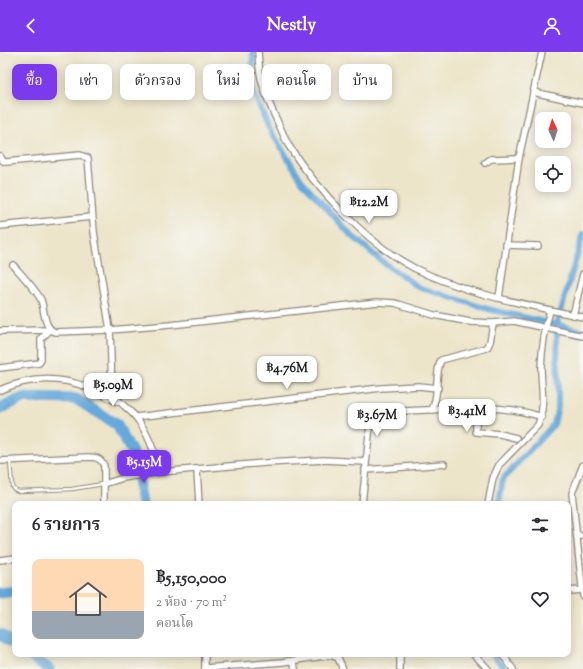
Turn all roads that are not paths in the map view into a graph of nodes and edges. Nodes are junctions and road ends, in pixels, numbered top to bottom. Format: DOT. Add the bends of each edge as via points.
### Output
graph roads {
  1 [pos="258,52"];
  2 [pos="542,52"];
  3 [pos="533,92"];
  4 [pos="583,103"];
  5 [pos="0,156"];
  6 [pos="519,158"];
  7 [pos="485,163"];
  8 [pos="92,217"];
  9 [pos="0,226"];
  10 [pos="506,244"];
  11 [pos="538,246"];
  12 [pos="13,265"];
  13 [pos="583,274"];
  14 [pos="498,298"];
  15 [pos="553,310"];
  16 [pos="571,314"];
  17 [pos="583,317"];
  18 [pos="493,323"];
  19 [pos="549,328"];
  20 [pos="50,330"];
  21 [pos="110,330"];
  22 [pos="0,331"];
  23 [pos="583,336"];
  24 [pos="0,368"];
  25 [pos="438,388"];
  26 [pos="0,390"];
  27 [pos="120,402"];
  28 [pos="473,408"];
  29 [pos="432,410"];
  30 [pos="136,417"];
  31 [pos="542,417"];
  32 [pos="516,438"];
  33 [pos="0,461"];
  34 [pos="10,461"];
  35 [pos="365,462"];
  36 [pos="444,464"];
  37 [pos="583,465"];
  38 [pos="197,470"];
  39 [pos="365,470"];
  40 [pos="161,472"];
  41 [pos="104,484"];
  42 [pos="104,501"];
  43 [pos="199,501"];
  44 [pos="362,501"];
  45 [pos="489,501"];
  46 [pos="576,536"];
  47 [pos="583,536"];
  48 [pos="12,558"];
  49 [pos="0,560"];
  50 [pos="571,591"];
  51 [pos="582,593"];
  52 [pos="205,657"];
  53 [pos="326,657"];
  54 [pos="337,657"];
  55 [pos="400,657"];
  56 [pos="477,657"];
  57 [pos="504,657"];
  58 [pos="294,661"];
  59 [pos="205,668"];
  60 [pos="295,669"];
  61 [pos="343,669"];
  62 [pos="400,669"];
  63 [pos="488,669"];
  64 [pos="513,669"];
  1 -- 14 [label="street" via="261,80 288,145 317,183 350,219 386,250 414,267 442,280"];
  2 -- 3 [label="street"];
  3 -- 4 [label="street"];
  3 -- 6 [label="street"];
  5 -- 8 [label="street" via="6,162 80,156 88,158"];
  6 -- 7 [label="street" via="491,160"];
  6 -- 10 [label="street"];
  8 -- 9 [label="street"];
  8 -- 21 [label="street"];
  10 -- 11 [label="street"];
  10 -- 14 [label="street"];
  12 -- 20 [label="street" via="40,299"];
  13 -- 16 [label="street"];
  14 -- 15 [label="street"];
  15 -- 16 [label="street"];
  15 -- 19 [label="street"];
  16 -- 17 [label="street"];
  18 -- 19 [label="street" via="514,321"];
  18 -- 21 [label="street" via="458,320 395,303 377,302"];
  18 -- 25 [label="street" via="487,348 441,360 438,367"];
  19 -- 23 [label="street"];
  19 -- 31 [label="street" via="541,367"];
  20 -- 21 [label="street" via="60,333"];
  20 -- 22 [label="street"];
  20 -- 24 [label="street" via="40,339 39,363"];
  21 -- 27 [label="street" via="111,384 113,393"];
  25 -- 29 [label="street"];
  25 -- 30 [label="street" via="381,388"];
  26 -- 27 [label="street" via="21,382 48,379 83,386"];
  27 -- 30 [label="street"];
  28 -- 29 [label="street"];
  28 -- 31 [label="street" via="496,407"];
  28 -- 32 [label="street" via="476,411 476,432"];
  29 -- 35 [label="street" via="379,412 371,415"];
  30 -- 40 [label="street" via="147,435"];
  31 -- 45 [label="street" via="538,425 499,465 493,478"];
  33 -- 34 [label="street"];
  34 -- 41 [label="street" via="97,458 103,464"];
  34 -- 41 [label="lane" via="12,486 18,491 72,489"];
  35 -- 38 [label="street" via="302,461"];
  35 -- 39 [label="street"];
  36 -- 39 [label="street"];
  37 -- 46 [label="street" via="572,493"];
  38 -- 40 [label="street"];
  38 -- 43 [label="street"];
  39 -- 44 [label="street"];
  40 -- 41 [label="street"];
  41 -- 42 [label="street"];
  46 -- 47 [label="street"];
  46 -- 51 [label="street"];
  48 -- 49 [label="street"];
  50 -- 51 [label="street"];
  52 -- 59 [label="street"];
  53 -- 58 [label="street"];
  54 -- 61 [label="street"];
  55 -- 62 [label="street"];
  56 -- 63 [label="street"];
  57 -- 64 [label="street"];
  58 -- 59 [label="street"];
  58 -- 60 [label="street"];
}
